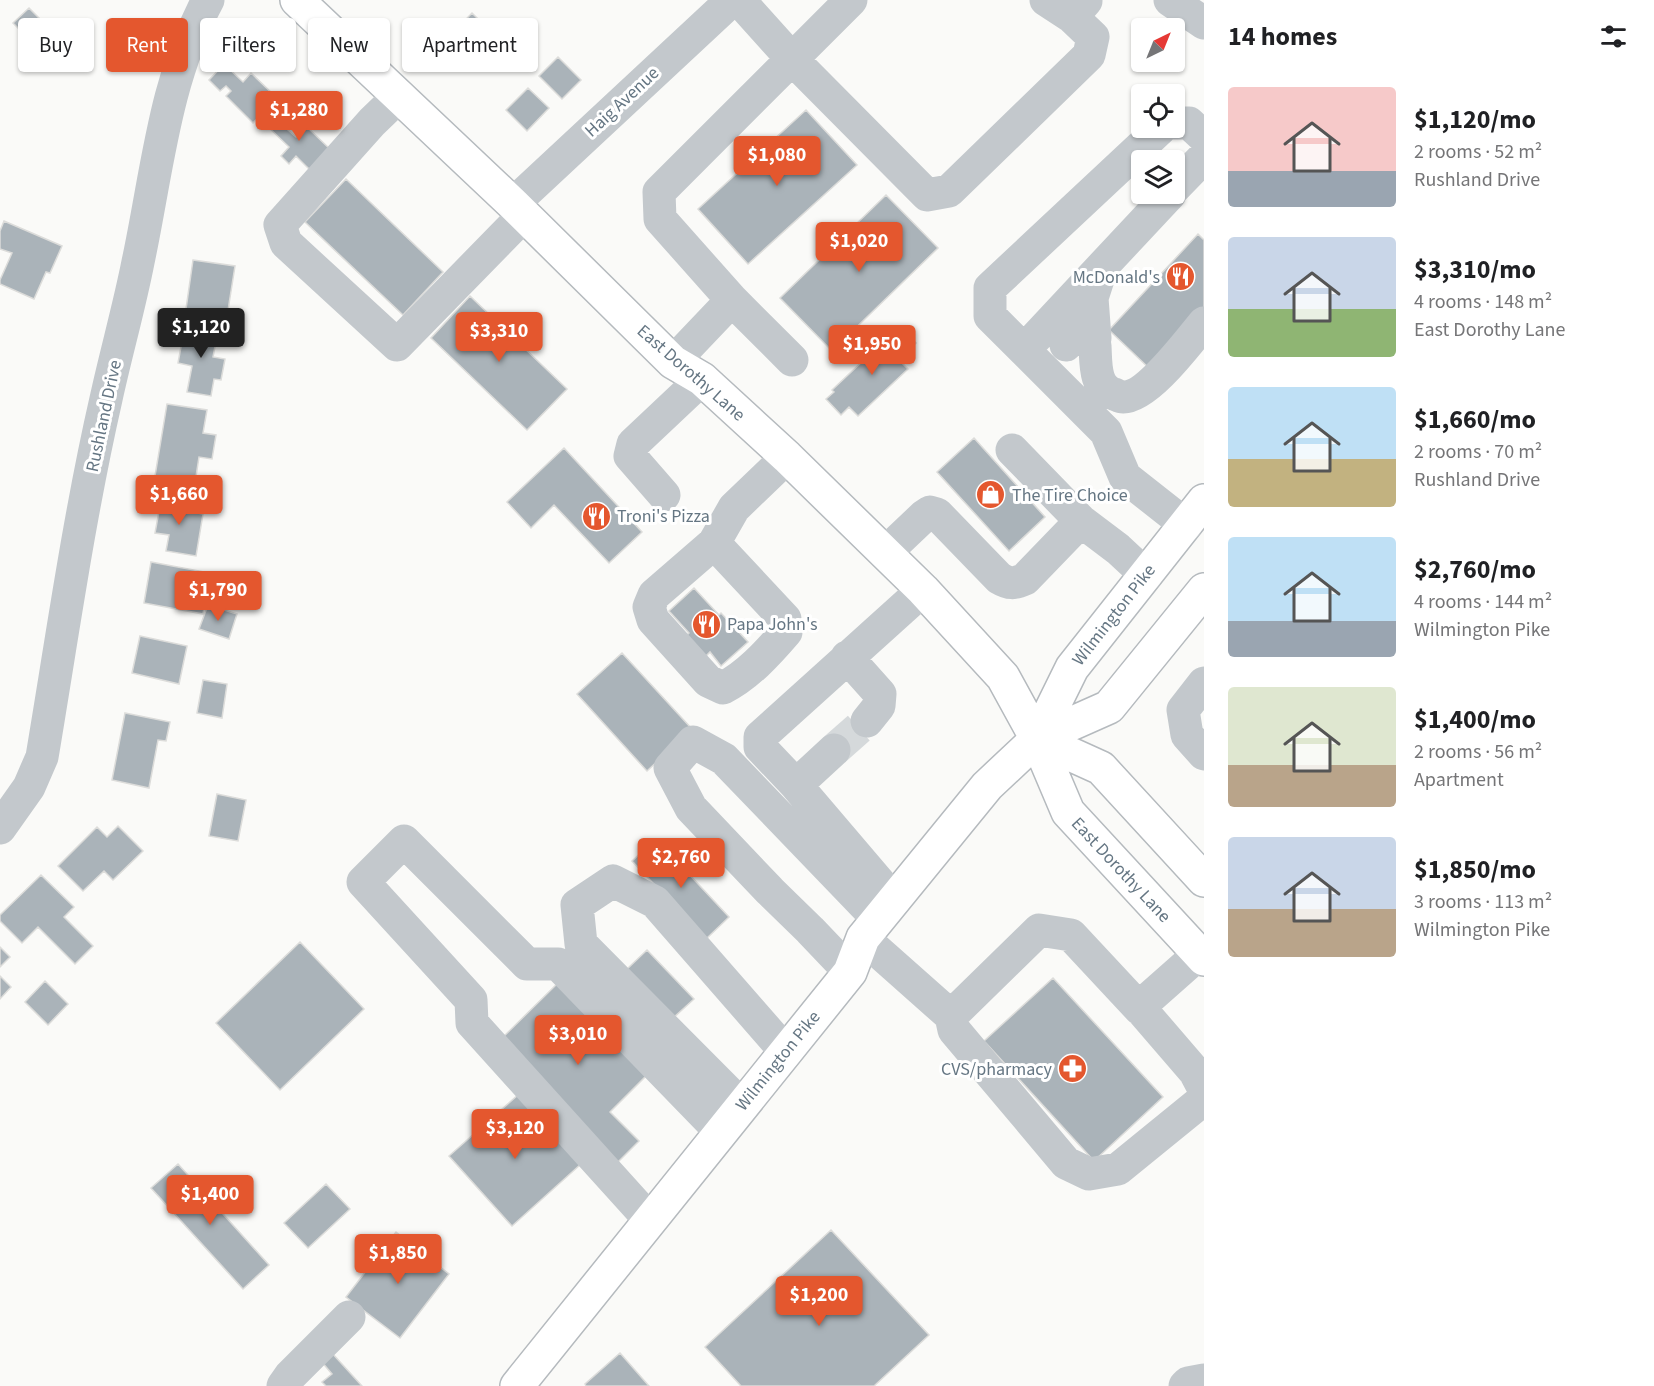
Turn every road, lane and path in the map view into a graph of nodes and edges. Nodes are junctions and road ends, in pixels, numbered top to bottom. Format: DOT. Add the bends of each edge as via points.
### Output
graph roads {
  1 [pos="208,0"];
  2 [pos="297,0"];
  3 [pos="732,0"];
  4 [pos="740,0"];
  5 [pos="851,0"];
  6 [pos="1170,0"];
  7 [pos="1069,6"];
  8 [pos="1204,23"];
  9 [pos="792,59"];
  10 [pos="399,96"];
  11 [pos="1185,123"];
  12 [pos="1204,137"];
  13 [pos="1150,138"];
  14 [pos="1204,157"];
  15 [pos="1185,177"];
  16 [pos="1161,204"];
  17 [pos="518,210"];
  18 [pos="1103,265"];
  19 [pos="732,300"];
  20 [pos="1204,323"];
  21 [pos="1204,345"];
  22 [pos="1024,350"];
  23 [pos="792,360"];
  24 [pos="673,362"];
  25 [pos="702,379"];
  26 [pos="1106,432"];
  27 [pos="1012,450"];
  28 [pos="787,457"];
  29 [pos="664,495"];
  30 [pos="1195,513"];
  31 [pos="1081,521"];
  32 [pos="714,543"];
  33 [pos="885,553"];
  34 [pos="1146,575"];
  35 [pos="924,590"];
  36 [pos="1201,600"];
  37 [pos="847,657"];
  38 [pos="1204,682"];
  39 [pos="867,721"];
  40 [pos="1193,722"];
  41 [pos="1037,739"];
  42 [pos="834,750"];
  43 [pos="1204,754"];
  44 [pos="796,785"];
  45 [pos="0,828"];
  46 [pos="1201,870"];
  47 [pos="879,919"];
  48 [pos="1201,957"];
  49 [pos="850,972"];
  50 [pos="1140,1009"];
  51 [pos="951,1017"];
  52 [pos="786,1052"];
  53 [pos="1204,1089"];
  54 [pos="1204,1099"];
  55 [pos="742,1106"];
  56 [pos="721,1131"];
  57 [pos="650,1220"];
  58 [pos="349,1317"];
  59 [pos="1204,1380"];
  60 [pos="283,1386"];
  61 [pos="517,1386"];
  62 [pos="1185,1386"];
  1 -- 45 [label="street, Rushland Drive" via="181,65 159,146 142,245 105,400 42,757 29,787"];
  2 -- 10 [label="main road, East Dorothy Lane"];
  3 -- 17 [label="street, Haig Avenue"];
  4 -- 9 [label="street"];
  5 -- 9 [label="street"];
  6 -- 8 [label="street"];
  7 -- 9 [label="street" via="1094,37 1089,55 949,191 927,195"];
  9 -- 19 [label="street" via="659,192 660,219"];
  10 -- 17 [label="main road, East Dorothy Lane"];
  10 -- 17 [label="street, Haig Avenue" via="280,225 286,243 397,345"];
  11 -- 12 [label="street"];
  13 -- 22 [label="street" via="990,288 990,316"];
  14 -- 15 [label="street"];
  16 -- 18 [label="street"];
  17 -- 24 [label="main road, East Dorothy Lane"];
  18 -- 20 [label="street" via="1092,298 1072,318 1065,334 1081,346 1109,393 1124,398 1141,391"];
  18 -- 22 [label="street"];
  19 -- 23 [label="street"];
  19 -- 24 [label="street"];
  21 -- 26 [label="street" via="1155,402"];
  22 -- 26 [label="street"];
  24 -- 25 [label="main road, East Dorothy Lane"];
  25 -- 28 [label="main road, East Dorothy Lane"];
  25 -- 29 [label="street" via="633,444 630,456"];
  26 -- 30 [label="street" via="1125,477"];
  27 -- 31 [label="street"];
  28 -- 32 [label="street" via="734,508"];
  28 -- 33 [label="main road, East Dorothy Lane"];
  30 -- 34 [label="main road, Wilmington Pike"];
  31 -- 33 [label="street" via="1025,579 1016,583 999,578 937,514 930,512"];
  31 -- 34 [label="street"];
  33 -- 35 [label="main road, East Dorothy Lane"];
  34 -- 41 [label="main road, Wilmington Pike" via="1072,668"];
  35 -- 37 [label="street"];
  35 -- 41 [label="main road, East Dorothy Lane" via="1003,677"];
  36 -- 41 [label="main road, Wilmington Pike" via="1108,707"];
  37 -- 39 [label="street" via="880,694 879,706"];
  37 -- 44 [label="street" via="760,737 759,747"];
  38 -- 40 [label="street"];
  40 -- 43 [label="street" via="1187,735"];
  41 -- 46 [label="main road" via="1101,768"];
  41 -- 47 [label="main road, Wilmington Pike" via="987,786"];
  41 -- 48 [label="main road, East Dorothy Lane" via="1068,812"];
  42 -- 44 [label="street"];
  44 -- 47 [label="street"];
  47 -- 49 [label="main road, Wilmington Pike"];
  47 -- 49 [label="street" via="724,759 693,742 670,768 692,808"];
  47 -- 51 [label="street"];
  48 -- 50 [label="street"];
  49 -- 52 [label="main road, Wilmington Pike"];
  50 -- 51 [label="street" via="1071,935 1039,930"];
  50 -- 53 [label="street" via="1195,1072"];
  51 -- 54 [label="street" via="954,1029 1066,1163 1089,1174 1118,1168"];
  52 -- 55 [label="main road, Wilmington Pike"];
  52 -- 55 [label="street" via="655,902 614,881 577,905 581,944"];
  55 -- 56 [label="main road, Wilmington Pike"];
  56 -- 57 [label="main road, Wilmington Pike"];
  56 -- 57 [label="street" via="558,964 527,964 404,840 363,882 471,1000 472,1023"];
  57 -- 61 [label="main road, Wilmington Pike"];
  58 -- 60 [label="street"];
  59 -- 62 [label="street"];
}
